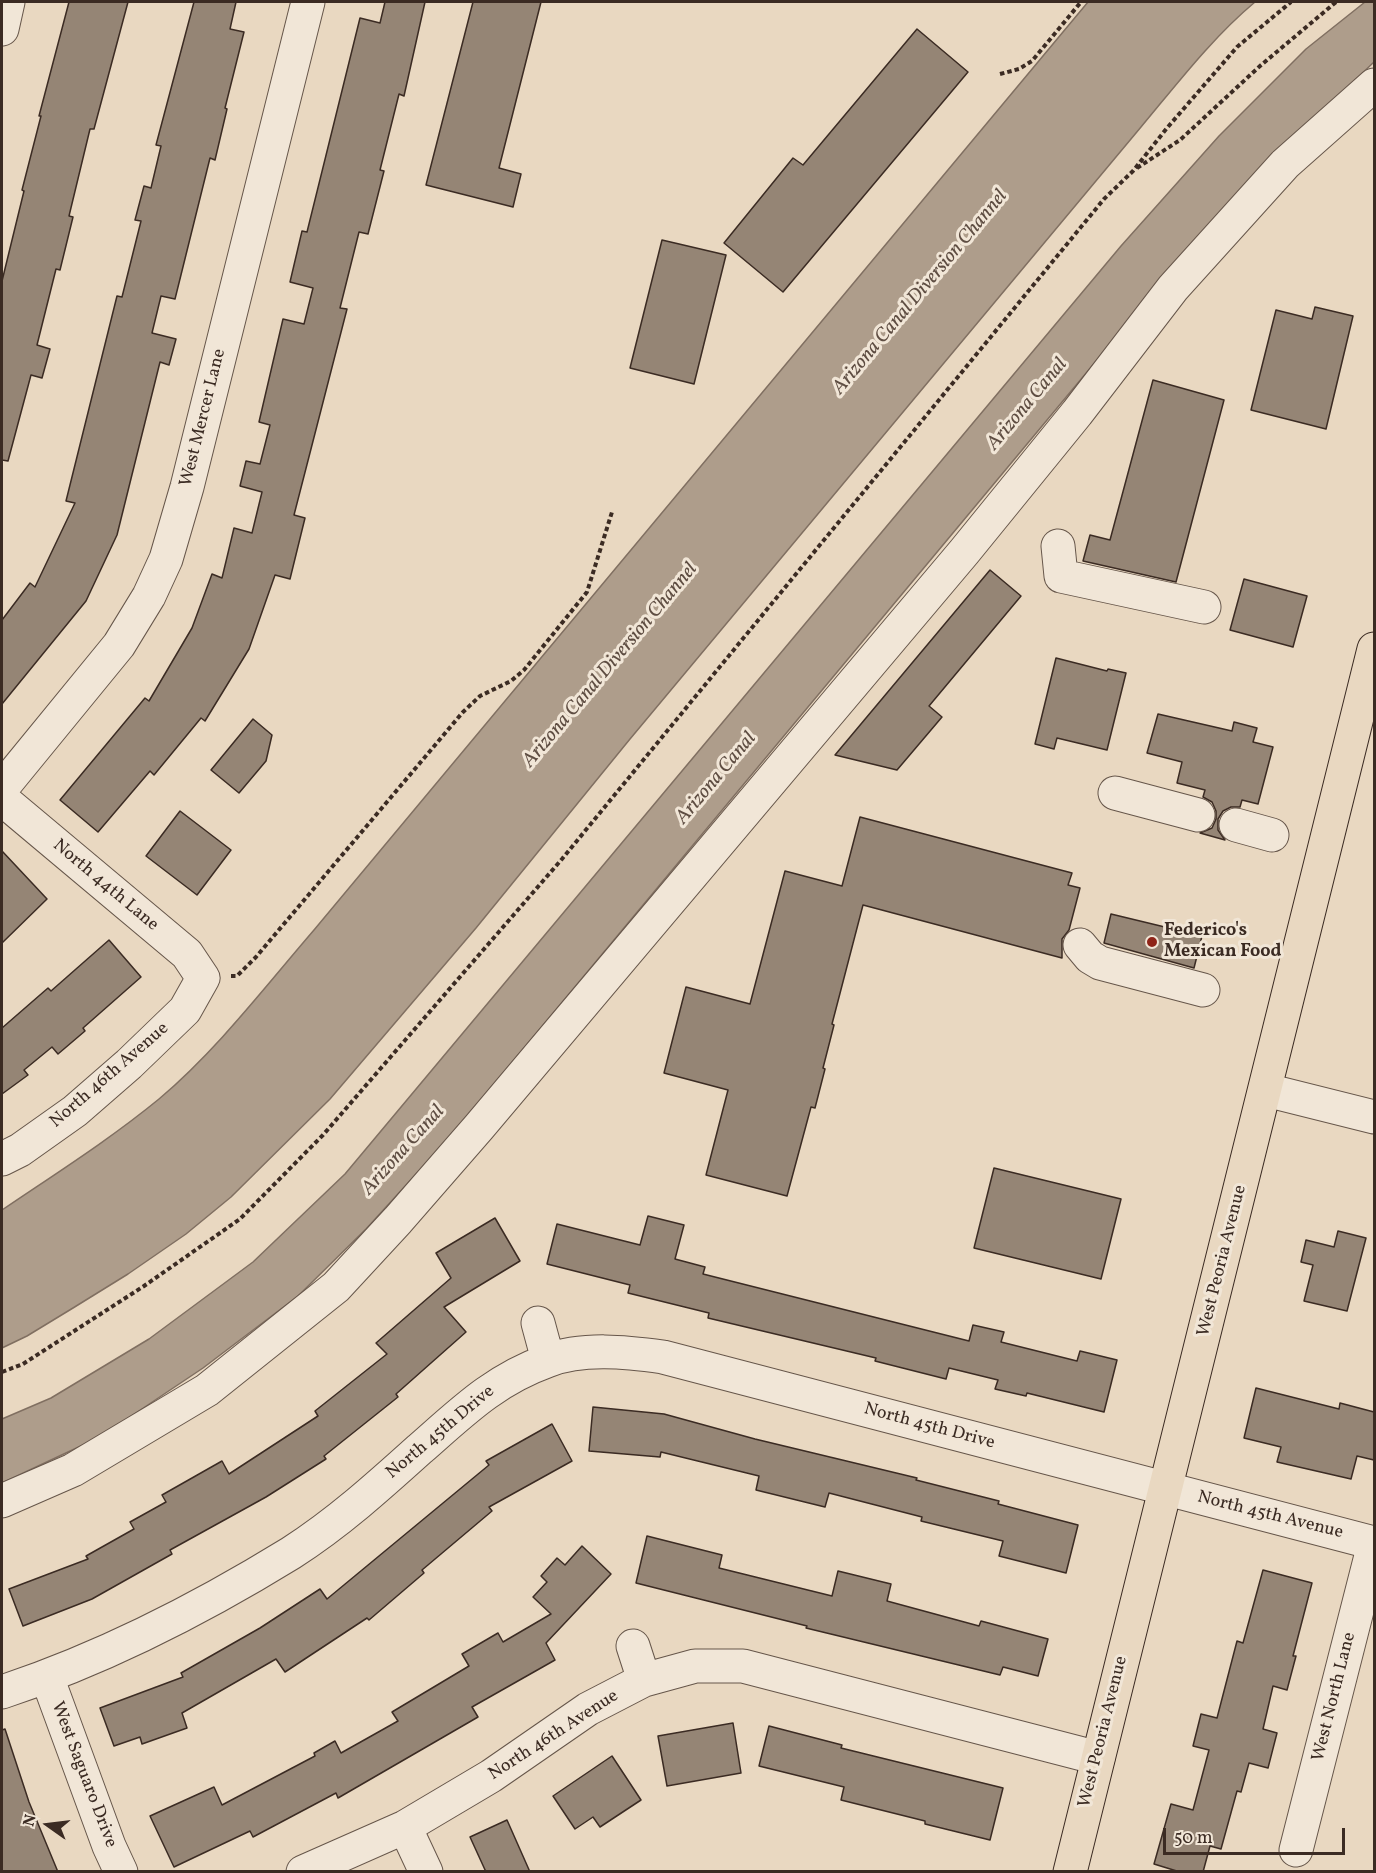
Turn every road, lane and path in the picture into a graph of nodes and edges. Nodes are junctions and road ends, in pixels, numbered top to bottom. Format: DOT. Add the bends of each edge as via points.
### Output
graph roads {
  1 [pos="8,2"];
  2 [pos="308,2"];
  3 [pos="1081,2"];
  4 [pos="1291,2"];
  5 [pos="1336,2"];
  6 [pos="2,29"];
  7 [pos="1000,74"];
  8 [pos="1374,85"];
  9 [pos="1133,171"];
  10 [pos="612,512"];
  11 [pos="1058,546"];
  12 [pos="1204,607"];
  13 [pos="1374,649"];
  14 [pos="2,788"];
  15 [pos="1115,793"];
  16 [pos="2,799"];
  17 [pos="1198,815"];
  18 [pos="1236,825"];
  19 [pos="1272,835"];
  20 [pos="1080,945"];
  21 [pos="203,978"];
  22 [pos="1203,990"];
  23 [pos="1266,1090"];
  24 [pos="1374,1117"];
  25 [pos="2,1159"];
  26 [pos="538,1323"];
  27 [pos="548,1360"];
  28 [pos="2,1372"];
  29 [pos="1166,1489"];
  30 [pos="2,1501"];
  31 [pos="1374,1544"];
  32 [pos="633,1646"];
  33 [pos="47,1677"];
  34 [pos="644,1680"];
  35 [pos="2,1692"];
  36 [pos="1098,1758"];
  37 [pos="405,1827"];
  38 [pos="1296,1850"];
  39 [pos="121,1872"];
  40 [pos="303,1872"];
  41 [pos="426,1872"];
  42 [pos="1070,1872"];
  1 -- 6 [label="street"];
  2 -- 14 [label="street, West Mercer Lane" via="166,560 119,645"];
  3 -- 7 [label="path" via="1032,61"];
  4 -- 9 [label="path" via="1237,47"];
  5 -- 9 [label="path" via="1180,140"];
  8 -- 30 [label="street" via="1286,164 1173,288 942,579 478,1127 336,1287 207,1390 73,1470"];
  9 -- 28 [label="path" via="1104,199 561,859 323,1135 240,1219 23,1364"];
  10 -- 21 [label="path" via="587,592 524,670 480,696 463,712 237,976"];
  11 -- 12 [label="street" via="1061,576"];
  13 -- 23 [label="main road, West Peoria Avenue"];
  15 -- 17 [label="street"];
  16 -- 21 [label="street, North 44th Lane" via="187,954"];
  18 -- 19 [label="street"];
  20 -- 22 [label="street" via="1100,963"];
  21 -- 25 [label="street, North 46th Avenue" via="185,1010 129,1064 75,1111"];
  23 -- 24 [label="street"];
  23 -- 29 [label="main road, West Peoria Avenue"];
  26 -- 27 [label="street"];
  27 -- 29 [label="street, North 45th Drive" via="625,1352 663,1357"];
  27 -- 33 [label="street, North 45th Drive" via="481,1395 356,1506 292,1552 198,1605"];
  29 -- 31 [label="street, North 45th Avenue"];
  29 -- 36 [label="main road, West Peoria Avenue"];
  31 -- 38 [label="street, West North Lane"];
  32 -- 34 [label="street"];
  33 -- 35 [label="street, North 45th Drive"];
  33 -- 39 [label="street, West Saguaro Drive"];
  34 -- 36 [label="street, North 46th Avenue" via="695,1666 743,1666"];
  34 -- 37 [label="street, North 46th Avenue" via="588,1709 492,1776"];
  36 -- 42 [label="main road, West Peoria Avenue"];
  37 -- 40 [label="street, North 46th Avenue"];
  37 -- 41 [label="street"];
}
